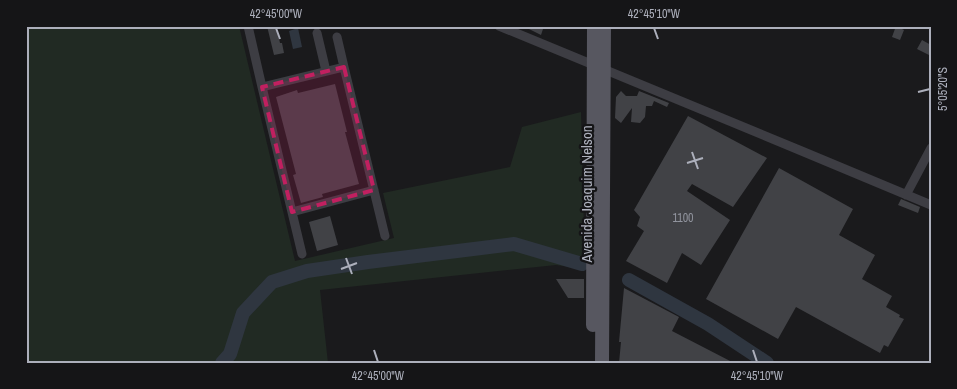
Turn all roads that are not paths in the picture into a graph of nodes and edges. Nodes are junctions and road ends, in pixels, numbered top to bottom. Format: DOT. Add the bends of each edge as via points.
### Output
graph roads {
  1 [pos="248,26"];
  2 [pos="499,26"];
  3 [pos="594,26"];
  4 [pos="604,26"];
  5 [pos="317,33"];
  6 [pos="337,37"];
  7 [pos="344,67"];
  8 [pos="599,68"];
  9 [pos="326,71"];
  10 [pos="262,87"];
  11 [pos="931,148"];
  12 [pos="374,190"];
  13 [pos="906,195"];
  14 [pos="931,205"];
  15 [pos="292,212"];
  16 [pos="386,236"];
  17 [pos="302,254"];
  18 [pos="598,333"];
  19 [pos="593,363"];
  20 [pos="602,363"];
  1 -- 10 [label="street"];
  2 -- 8 [label="street"];
  3 -- 8 [label="main road, Avenida Joaquim Nelson"];
  4 -- 8 [label="main road, Avenida Joaquim Nelson"];
  5 -- 9 [label="street"];
  6 -- 7 [label="street"];
  7 -- 9 [label="street"];
  7 -- 12 [label="street"];
  8 -- 13 [label="street"];
  8 -- 18 [label="main road, Avenida Joaquim Nelson"];
  9 -- 10 [label="street"];
  10 -- 15 [label="street"];
  11 -- 13 [label="street"];
  12 -- 15 [label="street"];
  12 -- 16 [label="street"];
  13 -- 14 [label="street"];
  15 -- 17 [label="street"];
  18 -- 19 [label="main road, Avenida Joaquim Nelson"];
  18 -- 20 [label="main road, Avenida Joaquim Nelson"];
}
